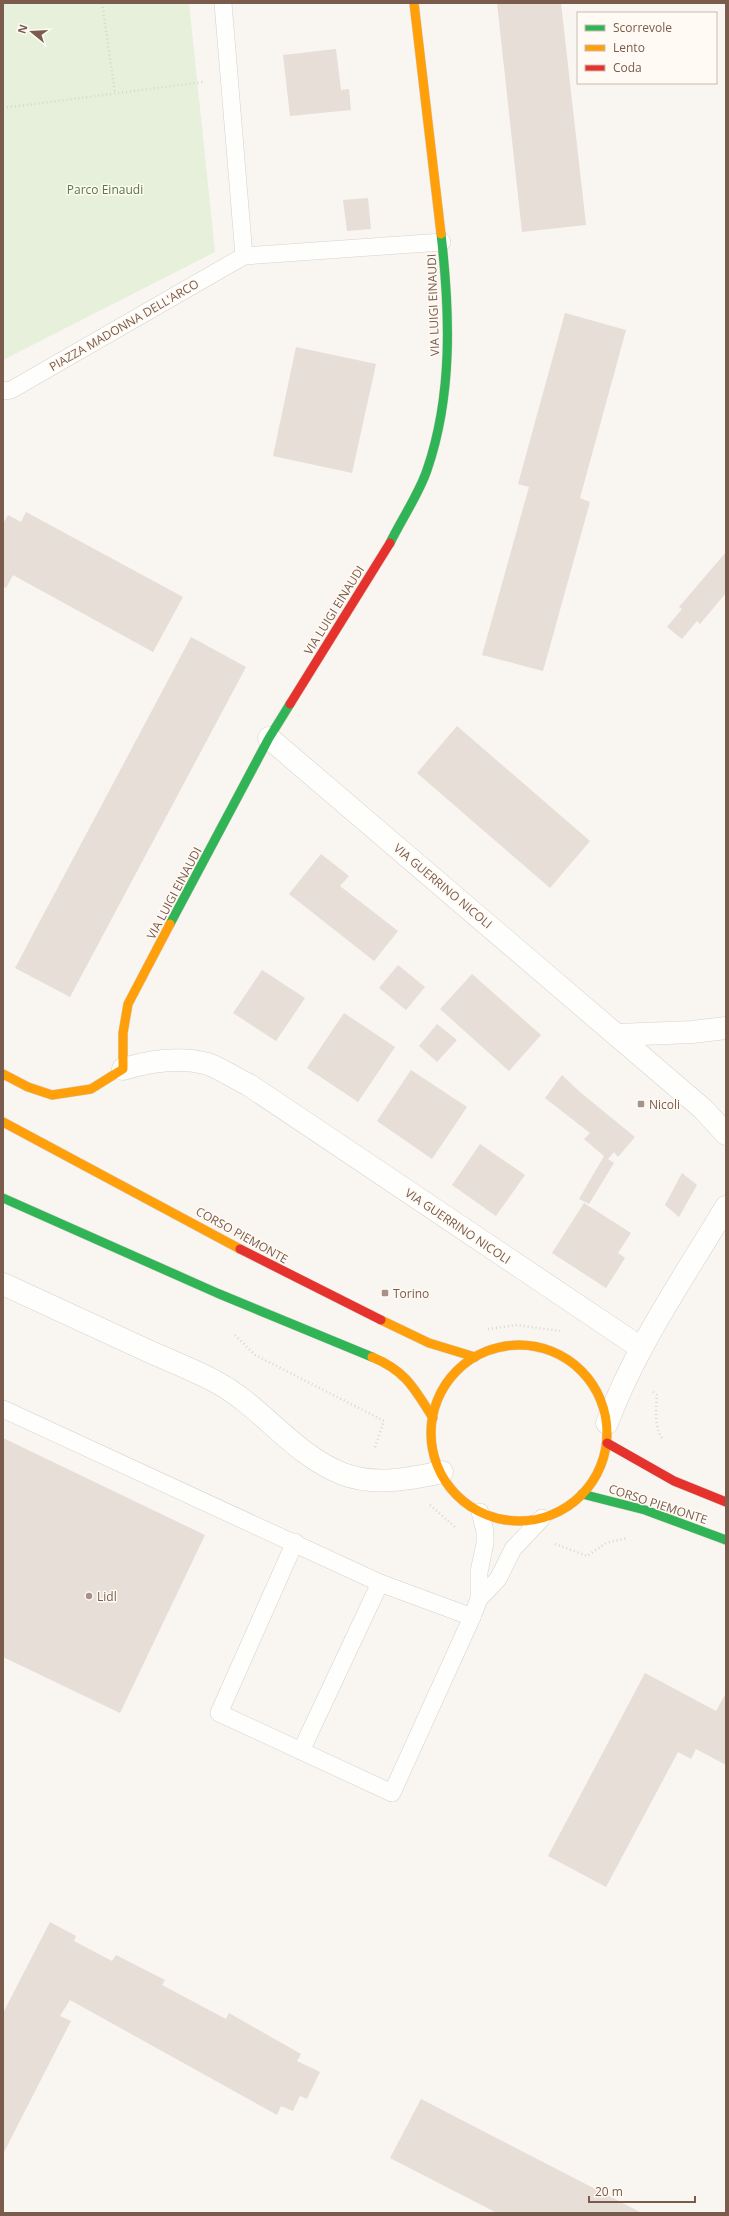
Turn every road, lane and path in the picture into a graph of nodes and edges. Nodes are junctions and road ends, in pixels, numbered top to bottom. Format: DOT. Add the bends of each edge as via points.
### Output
graph roads {
  1 [pos="102,3"];
  2 [pos="223,3"];
  3 [pos="414,3"];
  4 [pos="229,80"];
  5 [pos="115,93"];
  6 [pos="3,108"];
  7 [pos="442,242"];
  8 [pos="244,256"];
  9 [pos="3,391"];
  10 [pos="269,738"];
  11 [pos="726,1028"];
  12 [pos="617,1035"];
  13 [pos="123,1069"];
  14 [pos="3,1074"];
  15 [pos="3,1122"];
  16 [pos="726,1133"];
  17 [pos="3,1198"];
  18 [pos="726,1207"];
  19 [pos="3,1284"];
  20 [pos="483,1330"];
  21 [pos="234,1333"];
  22 [pos="565,1334"];
  23 [pos="641,1348"];
  24 [pos="475,1357"];
  25 [pos="657,1395"];
  26 [pos="3,1409"];
  27 [pos="433,1418"];
  28 [pos="607,1433"];
  29 [pos="666,1444"];
  30 [pos="442,1472"];
  31 [pos="363,1478"];
  32 [pos="582,1494"];
  33 [pos="428,1502"];
  34 [pos="726,1502"];
  35 [pos="480,1512"];
  36 [pos="542,1518"];
  37 [pos="456,1529"];
  38 [pos="635,1538"];
  39 [pos="726,1540"];
  40 [pos="295,1542"];
  41 [pos="552,1544"];
  42 [pos="380,1583"];
  43 [pos="478,1599"];
  44 [pos="472,1617"];
  45 [pos="301,1751"];
  1 -- 5 [label="path"];
  2 -- 4 [label="lane"];
  3 -- 7 [label="main road, VIA LUIGI EINAUDI"];
  4 -- 5 [label="path"];
  4 -- 8 [label="lane"];
  5 -- 6 [label="path"];
  7 -- 8 [label="lane, PIAZZA MADONNA DELL'ARCO"];
  7 -- 10 [label="main road, VIA LUIGI EINAUDI" via="447,363 441,419 427,471 389,544"];
  8 -- 9 [label="lane, PIAZZA MADONNA DELL'ARCO" via="11,390"];
  10 -- 12 [label="street, VIA GUERRINO NICOLI"];
  10 -- 13 [label="main road, VIA LUIGI EINAUDI" via="128,1004 123,1034"];
  11 -- 12 [label="street"];
  12 -- 16 [label="street, VIA GUERRINO NICOLI" via="703,1109"];
  13 -- 14 [label="main road" via="90,1089 52,1095 28,1088"];
  13 -- 23 [label="street, VIA GUERRINO NICOLI" via="147,1062 178,1060 208,1064 249,1085"];
  15 -- 24 [label="main road, CORSO PIEMONTE" via="297,1279 428,1343"];
  17 -- 27 [label="main road" via="217,1293 391,1366 408,1380"];
  18 -- 23 [label="street"];
  19 -- 31 [label="street" via="218,1383 252,1406 290,1440 324,1464 343,1474"];
  20 -- 22 [label="path" via="517,1325"];
  21 -- 31 [label="path" via="255,1355 384,1421"];
  23 -- 28 [label="street" via="616,1399"];
  24 -- 27 [label="main road" via="458,1370 444,1388"];
  24 -- 28 [label="main road" via="499,1348 527,1346 561,1356 577,1367 598,1395"];
  25 -- 29 [label="path" via="658,1433"];
  26 -- 40 [label="lane"];
  27 -- 30 [label="main road" via="432,1440 436,1462"];
  28 -- 32 [label="main road" via="602,1464"];
  28 -- 34 [label="main road, CORSO PIEMONTE" via="674,1481"];
  30 -- 31 [label="street" via="392,1480"];
  30 -- 35 [label="main road" via="449,1486 468,1505"];
  32 -- 36 [label="main road" via="564,1509"];
  32 -- 39 [label="main road, CORSO PIEMONTE" via="631,1506"];
  33 -- 37 [label="path"];
  35 -- 36 [label="main road" via="508,1521"];
  35 -- 43 [label="lane" via="485,1543 479,1572"];
  36 -- 43 [label="lane" via="513,1549 498,1579"];
  38 -- 41 [label="path" via="622,1538 606,1543 587,1556"];
  40 -- 42 [label="lane"];
  40 -- 45 [label="lane" via="219,1713"];
  42 -- 44 [label="lane"];
  42 -- 45 [label="lane"];
  43 -- 44 [label="lane"];
  44 -- 45 [label="lane" via="392,1793"];
}
